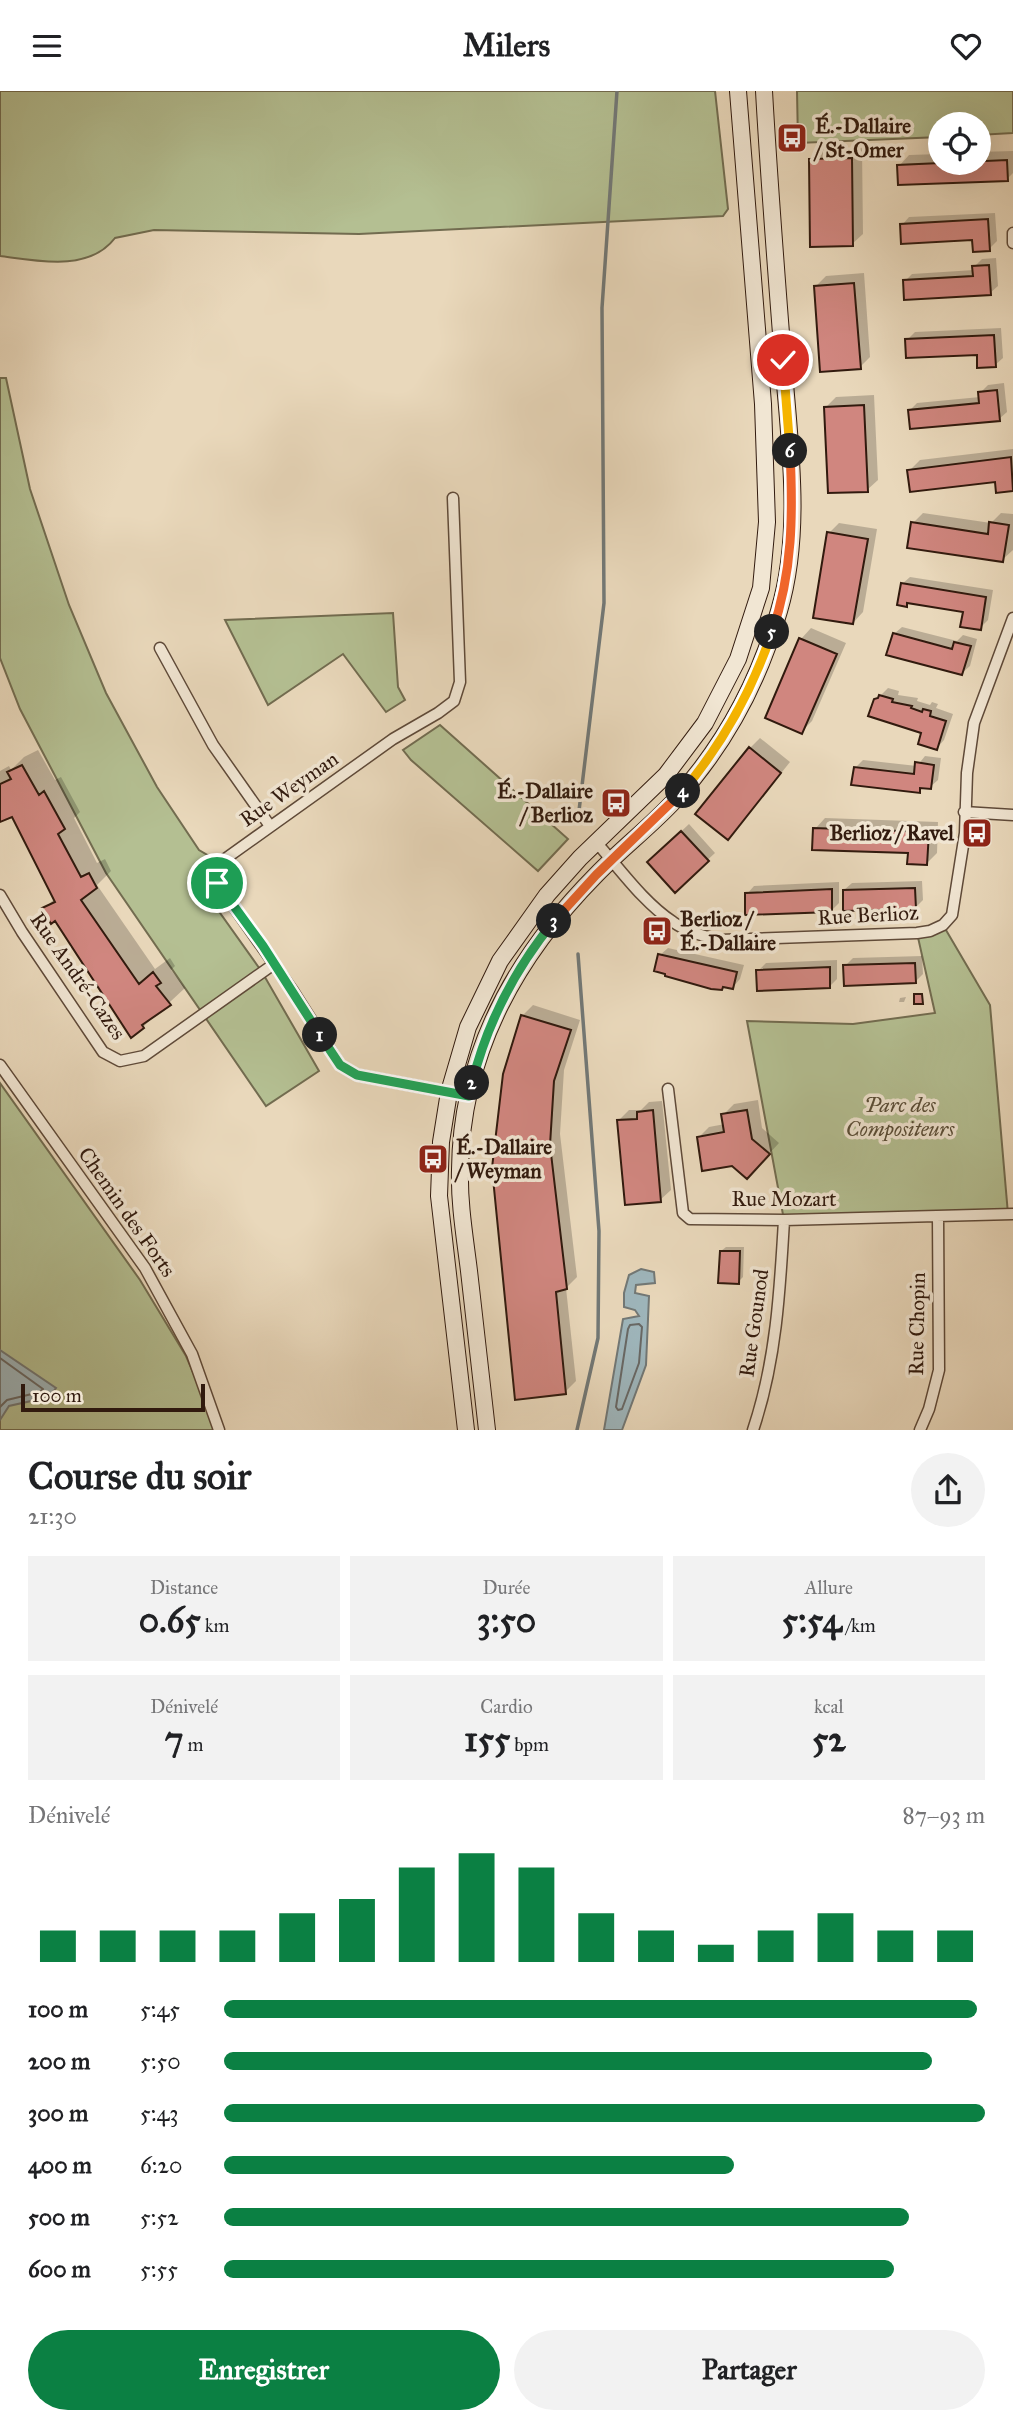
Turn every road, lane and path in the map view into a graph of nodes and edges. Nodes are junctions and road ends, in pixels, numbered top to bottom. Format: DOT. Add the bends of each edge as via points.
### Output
graph roads {
  1 [pos="738,91"];
  2 [pos="764,91"];
  3 [pos="1013,233"];
  4 [pos="1013,243"];
  5 [pos="453,498"];
  6 [pos="1013,618"];
  7 [pos="160,648"];
  8 [pos="964,812"];
  9 [pos="1013,815"];
  10 [pos="270,826"];
  11 [pos="596,842"];
  12 [pos="612,860"];
  13 [pos="0,895"];
  14 [pos="274,964"];
  15 [pos="0,1065"];
  16 [pos="668,1089"];
  17 [pos="449,1092"];
  18 [pos="469,1096"];
  19 [pos="1013,1214"];
  20 [pos="938,1216"];
  21 [pos="784,1220"];
  22 [pos="219,1430"];
  23 [pos="466,1430"];
  24 [pos="487,1430"];
  25 [pos="753,1430"];
  26 [pos="920,1430"];
  1 -- 11 [label="street" via="764,404 767,522 761,587 738,659 705,723 666,775"];
  2 -- 12 [label="street" via="790,452 789,569 768,645 720,743 674,801"];
  3 -- 4 [label="street"];
  5 -- 10 [label="street, Rue Weyman" via="460,682 454,701"];
  6 -- 8 [label="street, Rue Berlioz" via="974,723"];
  7 -- 10 [label="street" via="214,745"];
  8 -- 9 [label="street"];
  8 -- 12 [label="street, Rue Berlioz" via="952,915 930,931 720,940 673,923"];
  10 -- 14 [label="street, Rue Weyman" via="225,859 216,873 217,883"];
  11 -- 12 [label="street, Rue Berlioz"];
  11 -- 17 [label="street" via="547,895 500,961 468,1027"];
  12 -- 18 [label="street" via="558,916 519,969 489,1033"];
  13 -- 14 [label="street, Rue André-Cazes" via="103,1052 120,1061 144,1056"];
  14 -- 17 [label="street, Rue Weyman" via="348,1072"];
  15 -- 22 [label="street, Chemin des Forts" via="145,1268 192,1354"];
  16 -- 21 [label="street, Rue Mozart" via="682,1213 690,1219"];
  17 -- 18 [label="street, Rue Weyman"];
  17 -- 23 [label="street" via="439,1196"];
  18 -- 24 [label="street" via="460,1187"];
  19 -- 20 [label="street, Rue Mozart"];
  20 -- 21 [label="street, Rue Mozart"];
  20 -- 26 [label="street, Rue Chopin" via="939,1370"];
  21 -- 25 [label="street, Rue Gounod" via="775,1336"];
}
